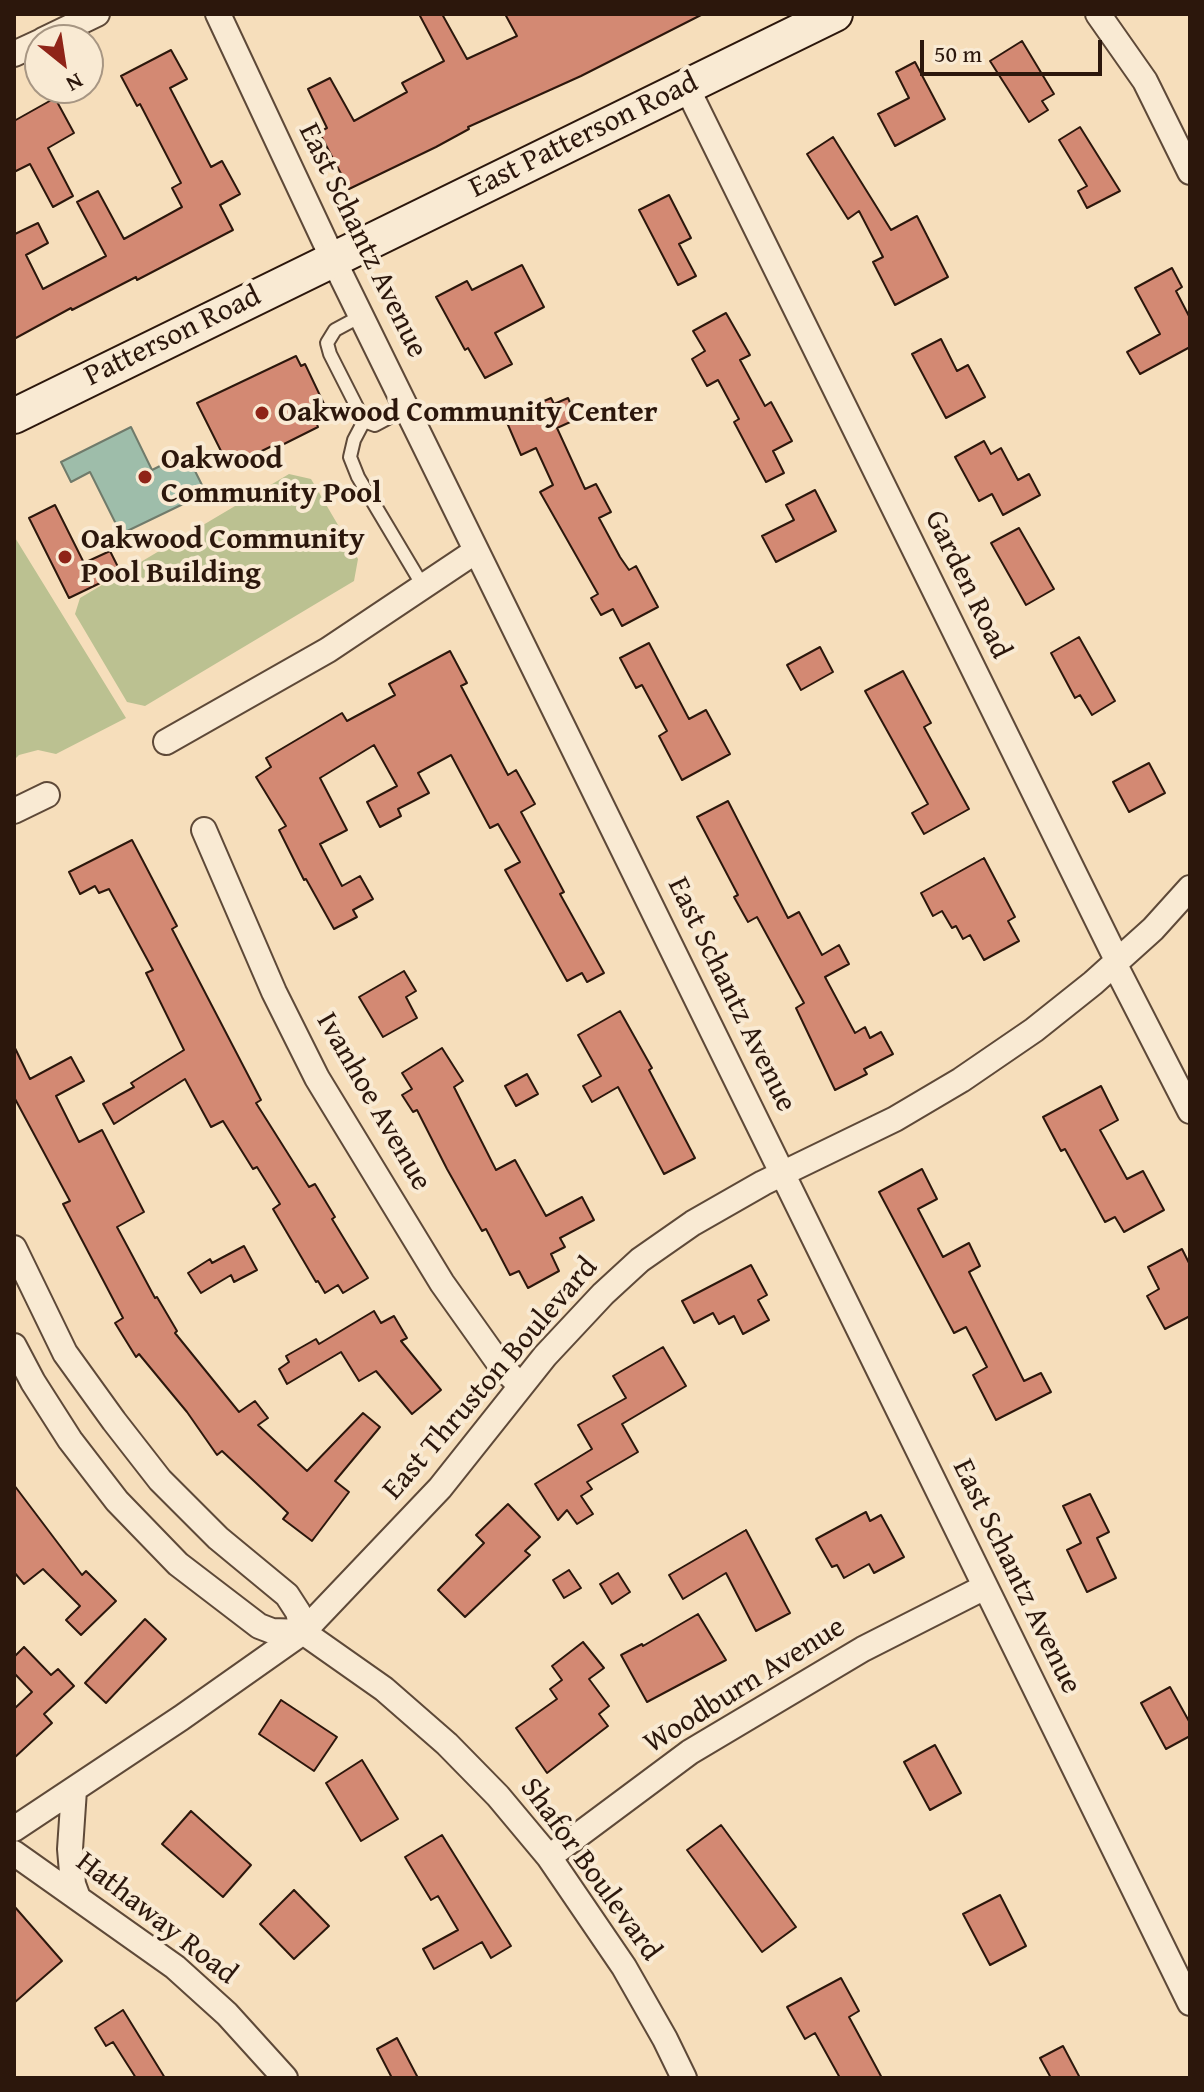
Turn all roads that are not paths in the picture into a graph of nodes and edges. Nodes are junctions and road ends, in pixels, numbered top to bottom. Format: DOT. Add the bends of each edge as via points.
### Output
graph roads {
  1 [pos="97,14"];
  2 [pos="218,14"];
  3 [pos="835,14"];
  4 [pos="1098,14"];
  5 [pos="77,24"];
  6 [pos="686,86"];
  7 [pos="1190,172"];
  8 [pos="333,259"];
  9 [pos="361,316"];
  10 [pos="407,408"];
  11 [pos="14,416"];
  12 [pos="364,421"];
  13 [pos="476,551"];
  14 [pos="423,586"];
  15 [pos="166,742"];
  16 [pos="47,795"];
  17 [pos="14,811"];
  18 [pos="204,830"];
  19 [pos="1190,888"];
  20 [pos="1115,965"];
  21 [pos="1190,1111"];
  22 [pos="783,1174"];
  23 [pos="14,1248"];
  24 [pos="22,1283"];
  25 [pos="14,1346"];
  26 [pos="521,1386"];
  27 [pos="985,1587"];
  28 [pos="303,1632"];
  29 [pos="74,1790"];
  30 [pos="14,1829"];
  31 [pos="14,1853"];
  32 [pos="549,1857"];
  33 [pos="77,1895"];
  34 [pos="1190,2003"];
  35 [pos="285,2078"];
  36 [pos="684,2078"];
  1 -- 5 [label="street"];
  2 -- 8 [label="street, East Schantz Avenue"];
  3 -- 6 [label="main road, East Patterson Road"];
  4 -- 7 [label="street" via="1145,81"];
  6 -- 8 [label="main road, East Patterson Road"];
  6 -- 20 [label="street, Garden Road"];
  8 -- 9 [label="street, East Schantz Avenue"];
  8 -- 11 [label="main road, Patterson Road"];
  9 -- 10 [label="street, East Schantz Avenue"];
  9 -- 12 [label="lane" via="335,330 327,343"];
  10 -- 12 [label="lane" via="375,425"];
  10 -- 13 [label="street, East Schantz Avenue"];
  12 -- 14 [label="lane" via="350,457"];
  13 -- 14 [label="street"];
  13 -- 22 [label="street, East Schantz Avenue"];
  14 -- 15 [label="street" via="328,650"];
  16 -- 17 [label="street"];
  18 -- 26 [label="street, Ivanhoe Avenue" via="317,1078 442,1283"];
  19 -- 20 [label="street, East Thruston Boulevard"];
  20 -- 21 [label="street, Garden Road"];
  20 -- 22 [label="street, East Thruston Boulevard" via="961,1080"];
  22 -- 26 [label="street, East Thruston Boulevard" via="693,1223 640,1260"];
  22 -- 27 [label="street, East Schantz Avenue"];
  23 -- 24 [label="street"];
  24 -- 28 [label="street" via="65,1353 160,1480 287,1595"];
  25 -- 28 [label="street, Shafor Boulevard" via="70,1440 117,1501 178,1564 259,1626"];
  26 -- 28 [label="street, East Thruston Boulevard" via="440,1488"];
  27 -- 32 [label="street, Woodburn Avenue" via="863,1649 690,1752"];
  27 -- 34 [label="street, East Schantz Avenue"];
  28 -- 29 [label="street, East Thruston Boulevard"];
  28 -- 32 [label="street, Shafor Boulevard" via="384,1689 447,1744"];
  29 -- 30 [label="street, East Thruston Boulevard"];
  29 -- 33 [label="street" via="70,1849"];
  31 -- 33 [label="street, Hathaway Road"];
  32 -- 36 [label="street, Shafor Boulevard" via="624,1967"];
  33 -- 35 [label="street, Hathaway Road" via="175,1967"];
}
